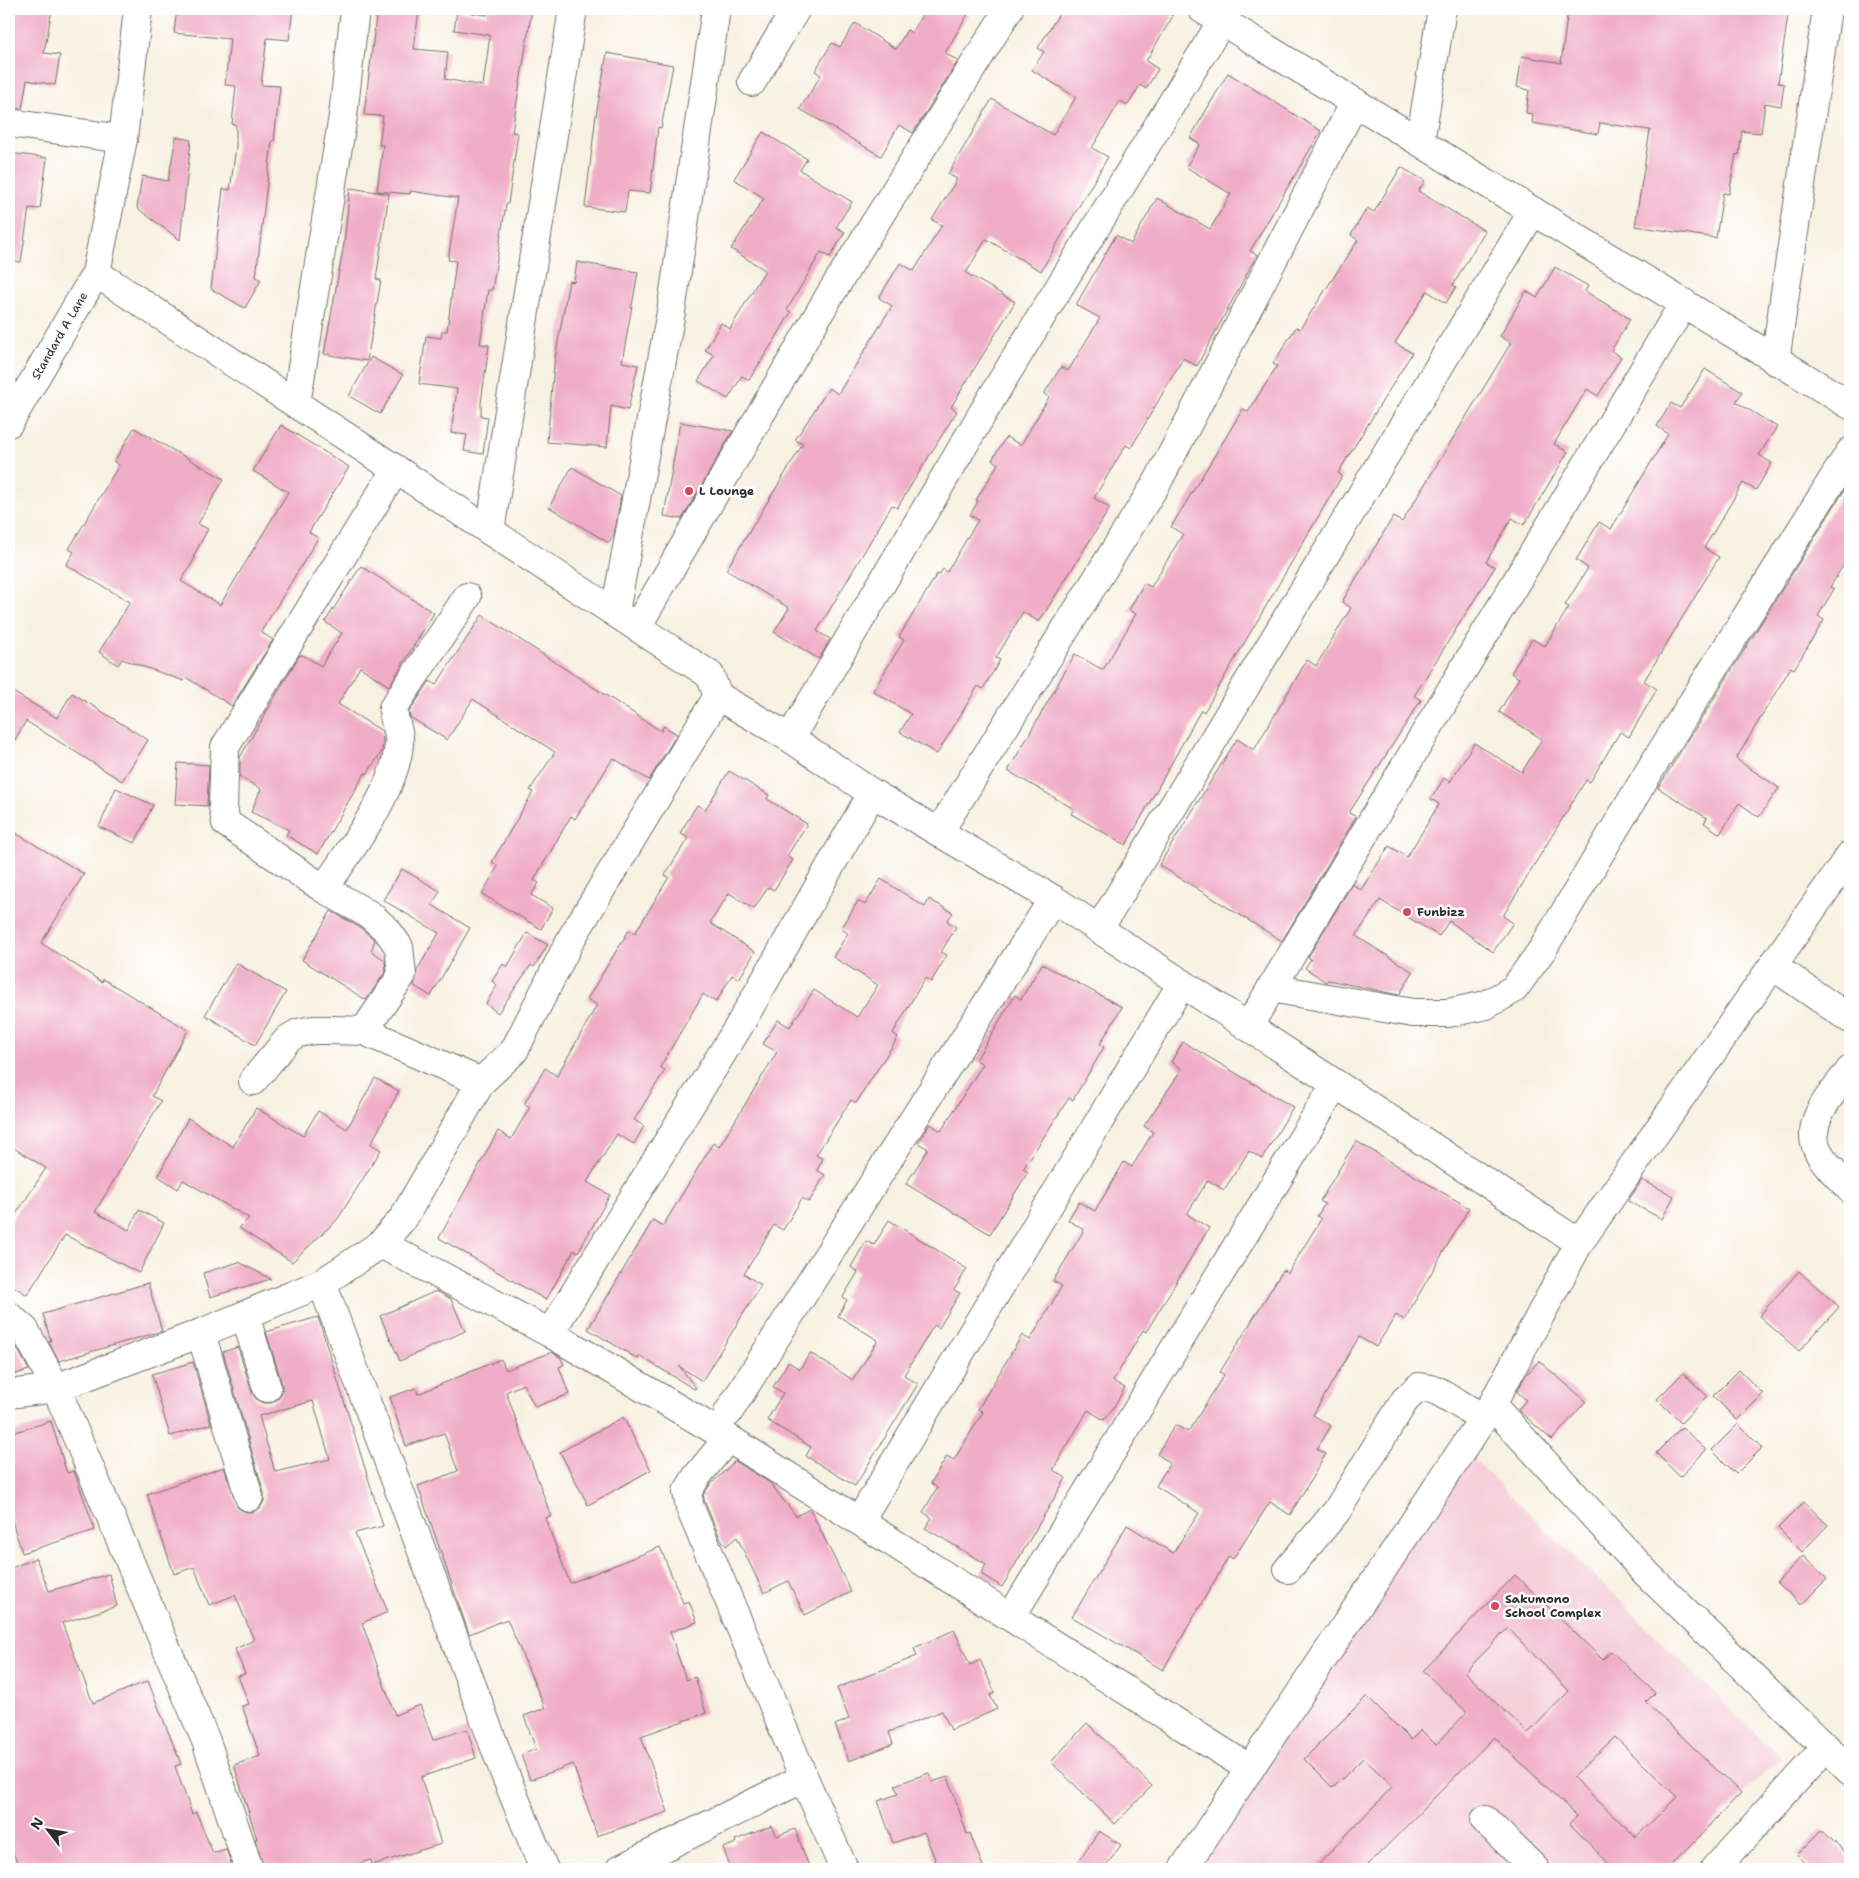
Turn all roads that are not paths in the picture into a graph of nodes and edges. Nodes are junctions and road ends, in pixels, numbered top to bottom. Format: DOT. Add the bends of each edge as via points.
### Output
graph roads {
  1 [pos="138,9"];
  2 [pos="356,9"];
  3 [pos="573,9"];
  4 [pos="716,9"];
  5 [pos="796,9"];
  6 [pos="1009,9"];
  7 [pos="1442,9"];
  8 [pos="1826,9"];
  9 [pos="1212,15"];
  10 [pos="752,82"];
  11 [pos="1355,102"];
  12 [pos="9,123"];
  13 [pos="124,139"];
  14 [pos="1420,142"];
  15 [pos="1533,211"];
  16 [pos="96,273"];
  17 [pos="1684,303"];
  18 [pos="1775,361"];
  19 [pos="16,398"];
  20 [pos="296,404"];
  21 [pos="1850,405"];
  22 [pos="9,423"];
  23 [pos="1850,452"];
  24 [pos="396,469"];
  25 [pos="490,531"];
  26 [pos="467,597"];
  27 [pos="626,620"];
  28 [pos="718,696"];
  29 [pos="790,738"];
  30 [pos="872,793"];
  31 [pos="939,832"];
  32 [pos="1850,855"];
  33 [pos="324,889"];
  34 [pos="1053,899"];
  35 [pos="1099,929"];
  36 [pos="1773,966"];
  37 [pos="1182,983"];
  38 [pos="1271,988"];
  39 [pos="1850,1019"];
  40 [pos="1248,1027"];
  41 [pos="364,1032"];
  42 [pos="1850,1070"];
  43 [pos="254,1081"];
  44 [pos="481,1082"];
  45 [pos="1335,1085"];
  46 [pos="1850,1190"];
  47 [pos="1579,1243"];
  48 [pos="381,1244"];
  49 [pos="322,1284"];
  50 [pos="245,1315"];
  51 [pos="9,1316"];
  52 [pos="201,1333"];
  53 [pos="550,1333"];
  54 [pos="56,1388"];
  55 [pos="267,1388"];
  56 [pos="9,1394"];
  57 [pos="1487,1412"];
  58 [pos="728,1425"];
  59 [pos="249,1497"];
  60 [pos="860,1520"];
  61 [pos="1288,1569"];
  62 [pos="1011,1617"];
  63 [pos="1826,1747"];
  64 [pos="1250,1769"];
  65 [pos="1850,1771"];
  66 [pos="804,1778"];
  67 [pos="1485,1820"];
  68 [pos="249,1869"];
  69 [pos="544,1869"];
  70 [pos="620,1869"];
  71 [pos="844,1869"];
  72 [pos="1183,1869"];
  73 [pos="1535,1869"];
  74 [pos="1715,1869"];
  1 -- 13 [label="street, Standard A Lane"];
  2 -- 20 [label="street" via="343,116"];
  3 -- 25 [label="street"];
  4 -- 27 [label="street"];
  5 -- 10 [label="street"];
  6 -- 27 [label="street"];
  7 -- 14 [label="street"];
  8 -- 18 [label="street"];
  9 -- 11 [label="street"];
  9 -- 29 [label="street" via="1000,384"];
  11 -- 14 [label="street"];
  11 -- 31 [label="street" via="1158,481"];
  12 -- 13 [label="street"];
  13 -- 16 [label="street, Standard A Lane"];
  14 -- 15 [label="street"];
  15 -- 17 [label="street"];
  15 -- 35 [label="street"];
  16 -- 19 [label="street, Standard A Lane"];
  16 -- 20 [label="street"];
  17 -- 18 [label="street"];
  17 -- 38 [label="street"];
  18 -- 21 [label="street"];
  19 -- 22 [label="street, Standard A Lane"];
  20 -- 24 [label="street"];
  23 -- 38 [label="street" via="1653,765 1542,950 1514,989 1486,1004 1448,1013 1413,1013"];
  24 -- 25 [label="street"];
  24 -- 33 [label="street" via="225,747 223,807 226,823"];
  25 -- 27 [label="street"];
  26 -- 33 [label="street" via="393,708 399,746 392,774 372,816"];
  27 -- 28 [label="street" via="710,675"];
  28 -- 29 [label="street"];
  28 -- 44 [label="street" via="571,939 514,1051"];
  29 -- 30 [label="street"];
  30 -- 31 [label="street"];
  30 -- 53 [label="street" via="739,1026"];
  31 -- 34 [label="street"];
  32 -- 36 [label="street"];
  33 -- 41 [label="street" via="370,916 387,930 399,947 402,975"];
  34 -- 35 [label="street"];
  34 -- 58 [label="street"];
  35 -- 37 [label="street"];
  36 -- 39 [label="street"];
  36 -- 47 [label="street"];
  37 -- 40 [label="street"];
  37 -- 60 [label="street"];
  38 -- 40 [label="street"];
  40 -- 45 [label="street"];
  41 -- 43 [label="street" via="313,1030 298,1033 288,1039"];
  41 -- 44 [label="street"];
  42 -- 46 [label="street" via="1818,1113 1813,1132 1818,1151"];
  44 -- 48 [label="street" via="404,1217"];
  45 -- 47 [label="street"];
  45 -- 62 [label="street"];
  47 -- 57 [label="street"];
  48 -- 49 [label="street"];
  48 -- 53 [label="street"];
  49 -- 50 [label="street"];
  49 -- 69 [label="street" via="506,1778"];
  50 -- 52 [label="street"];
  50 -- 55 [label="street"];
  51 -- 54 [label="street" via="25,1330"];
  52 -- 54 [label="street"];
  52 -- 59 [label="street"];
  53 -- 58 [label="street"];
  54 -- 56 [label="street"];
  54 -- 68 [label="street" via="206,1741"];
  57 -- 61 [label="street" via="1436,1390 1419,1387 1404,1400 1336,1512"];
  57 -- 63 [label="street" via="1647,1574"];
  57 -- 64 [label="street"];
  58 -- 60 [label="street"];
  58 -- 66 [label="street" via="687,1492 690,1508"];
  60 -- 62 [label="street"];
  62 -- 64 [label="street"];
  63 -- 65 [label="street"];
  63 -- 74 [label="street"];
  64 -- 72 [label="street"];
  66 -- 70 [label="street"];
  66 -- 71 [label="street"];
  67 -- 73 [label="street"];
}
